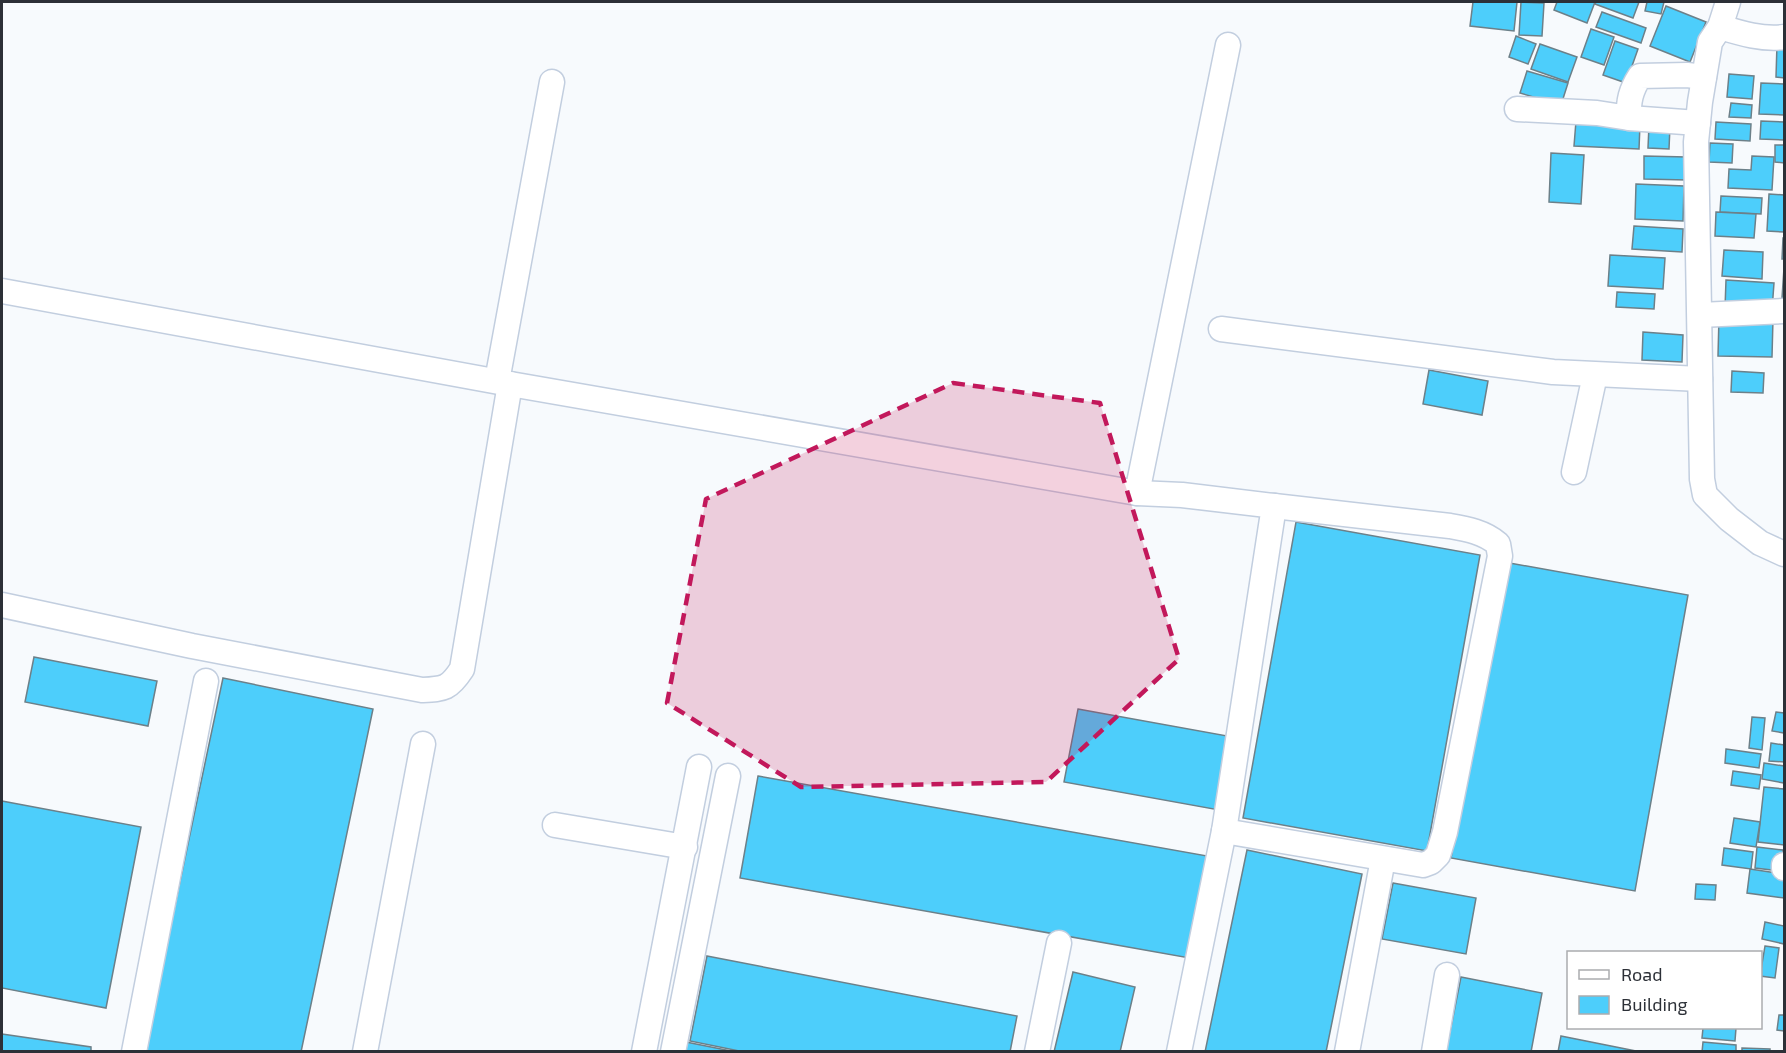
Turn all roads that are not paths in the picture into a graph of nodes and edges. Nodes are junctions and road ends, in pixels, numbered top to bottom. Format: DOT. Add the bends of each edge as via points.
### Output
graph roads {
  1 [pos="1728,2"];
  2 [pos="1720,27"];
  3 [pos="1785,37"];
  4 [pos="1228,45"];
  5 [pos="1704,77"];
  6 [pos="552,82"];
  7 [pos="1517,109"];
  8 [pos="1629,118"];
  9 [pos="1698,123"];
  10 [pos="2,291"];
  11 [pos="1785,311"];
  12 [pos="1700,315"];
  13 [pos="1221,329"];
  14 [pos="1595,375"];
  15 [pos="1701,379"];
  16 [pos="503,382"];
  17 [pos="1574,472"];
  18 [pos="1137,493"];
  19 [pos="1274,506"];
  20 [pos="1785,554"];
  21 [pos="2,605"];
  22 [pos="206,681"];
  23 [pos="423,744"];
  24 [pos="699,767"];
  25 [pos="728,776"];
  26 [pos="555,825"];
  27 [pos="1224,831"];
  28 [pos="685,847"];
  29 [pos="1383,859"];
  30 [pos="1059,943"];
  31 [pos="1447,975"];
  32 [pos="134,1052"];
  33 [pos="365,1052"];
  34 [pos="645,1052"];
  35 [pos="673,1052"];
  36 [pos="1037,1052"];
  37 [pos="1179,1052"];
  38 [pos="1347,1052"];
  39 [pos="1434,1052"];
  1 -- 2 [label="street"];
  2 -- 3 [label="street" via="1763,37"];
  2 -- 5 [label="street" via="1710,42"];
  4 -- 18 [label="street"];
  5 -- 8 [label="street" via="1640,76 1628,103"];
  5 -- 9 [label="street"];
  6 -- 16 [label="street"];
  7 -- 8 [label="street"];
  8 -- 9 [label="street"];
  9 -- 12 [label="street"];
  10 -- 16 [label="street"];
  11 -- 12 [label="street"];
  12 -- 15 [label="street"];
  13 -- 14 [label="street"];
  14 -- 15 [label="street"];
  14 -- 17 [label="street"];
  15 -- 20 [label="street" via="1705,495 1745,533"];
  16 -- 18 [label="street"];
  16 -- 21 [label="street" via="462,669 442,689 422,690"];
  18 -- 19 [label="street"];
  19 -- 27 [label="street"];
  19 -- 29 [label="street" via="1450,526 1489,536 1498,544 1500,556 1438,855 1423,865"];
  22 -- 32 [label="street"];
  23 -- 33 [label="street"];
  24 -- 28 [label="street"];
  25 -- 35 [label="street"];
  26 -- 28 [label="street"];
  27 -- 29 [label="street"];
  27 -- 37 [label="street"];
  28 -- 34 [label="street"];
  29 -- 38 [label="street"];
  30 -- 36 [label="street"];
  31 -- 39 [label="street"];
}
